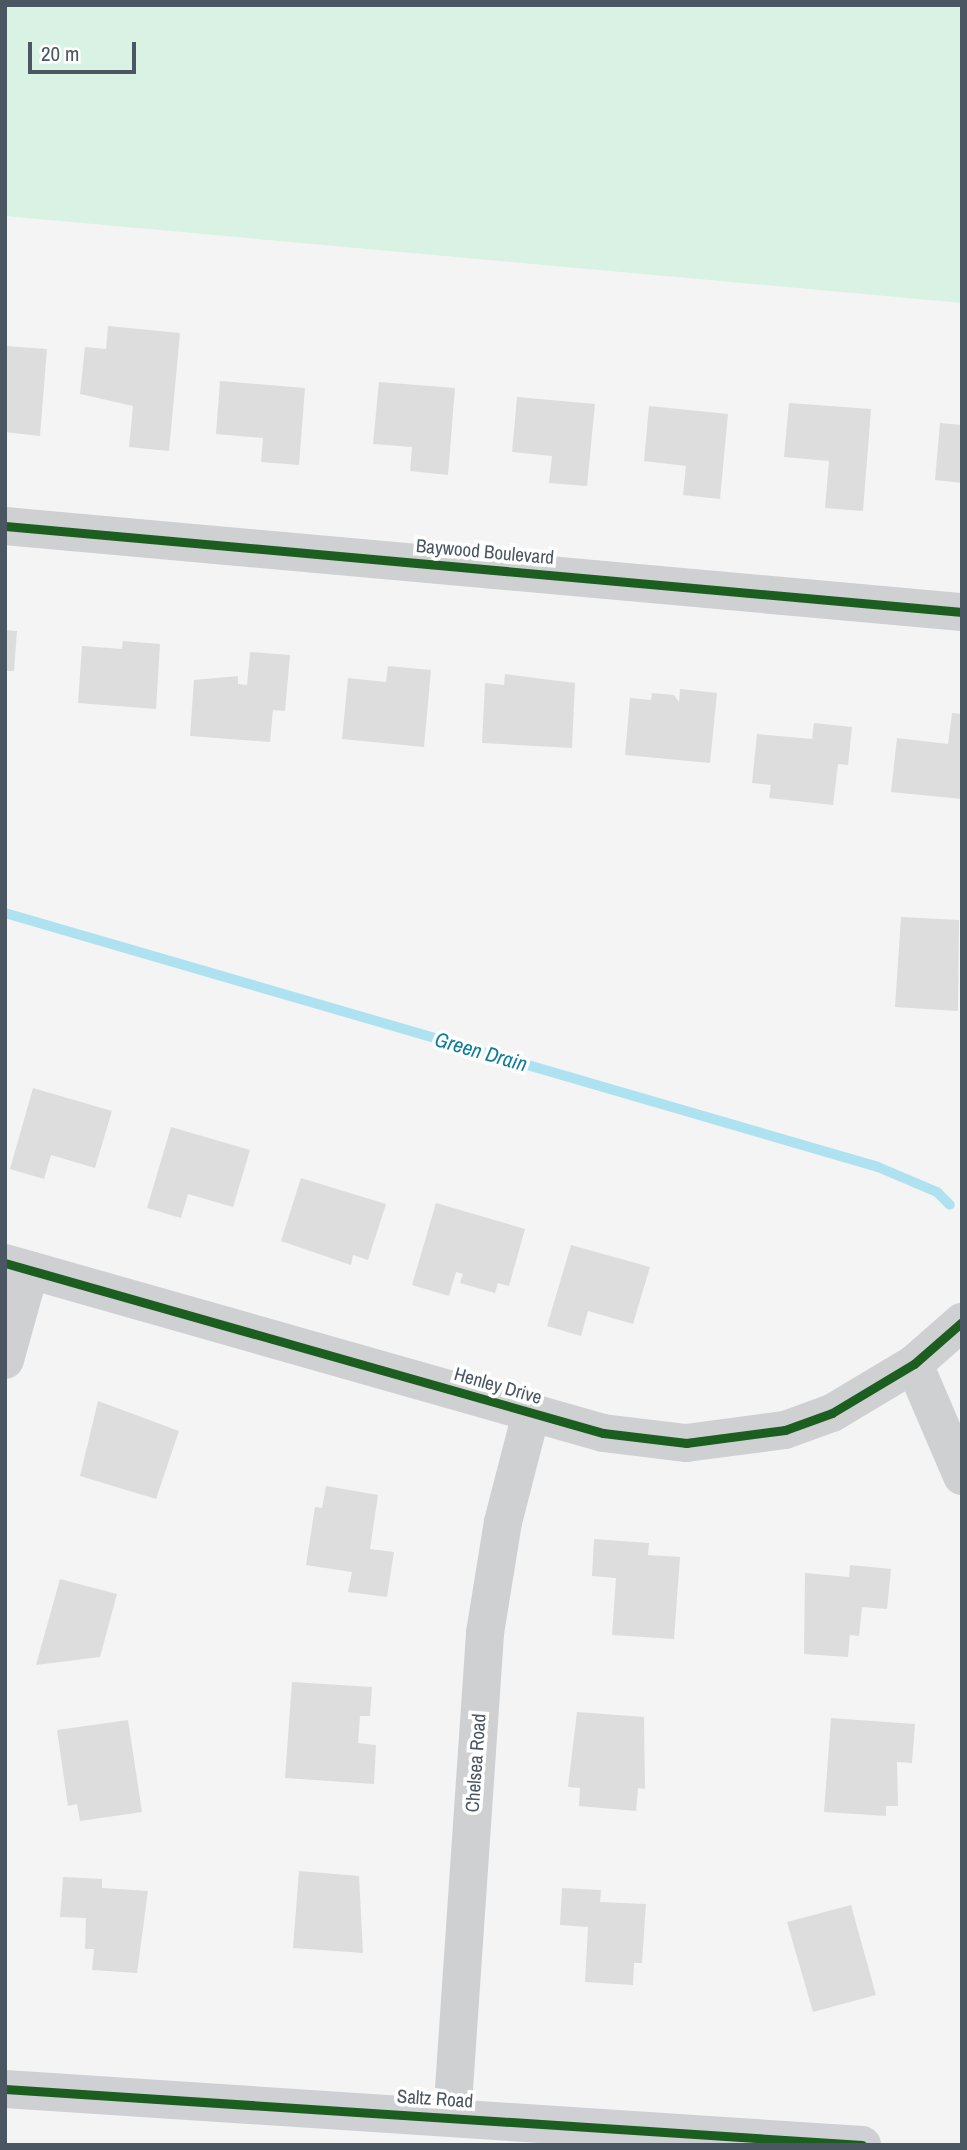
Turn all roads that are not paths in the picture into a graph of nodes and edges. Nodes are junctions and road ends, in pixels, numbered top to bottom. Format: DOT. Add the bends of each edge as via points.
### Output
graph roads {
  1 [pos="5,526"];
  2 [pos="962,612"];
  3 [pos="18,1267"];
  4 [pos="962,1322"];
  5 [pos="5,1360"];
  6 [pos="914,1364"];
  7 [pos="531,1413"];
  8 [pos="962,1476"];
  9 [pos="5,2089"];
  10 [pos="452,2118"];
  11 [pos="532,2134"];
  12 [pos="623,2137"];
  13 [pos="862,2145"];
  1 -- 2 [label="street, Baywood Boulevard"];
  3 -- 5 [label="street"];
  3 -- 7 [label="street, Henley Drive"];
  4 -- 6 [label="street, Henley Drive"];
  6 -- 7 [label="street, Henley Drive" via="832,1413 736,1440 636,1440"];
  6 -- 8 [label="street"];
  7 -- 10 [label="street, Chelsea Road" via="503,1522 485,1633"];
  9 -- 10 [label="street, Saltz Road"];
  10 -- 11 [label="street, Saltz Road"];
  11 -- 12 [label="street, Saltz Road"];
  12 -- 13 [label="street, Saltz Road"];
}
